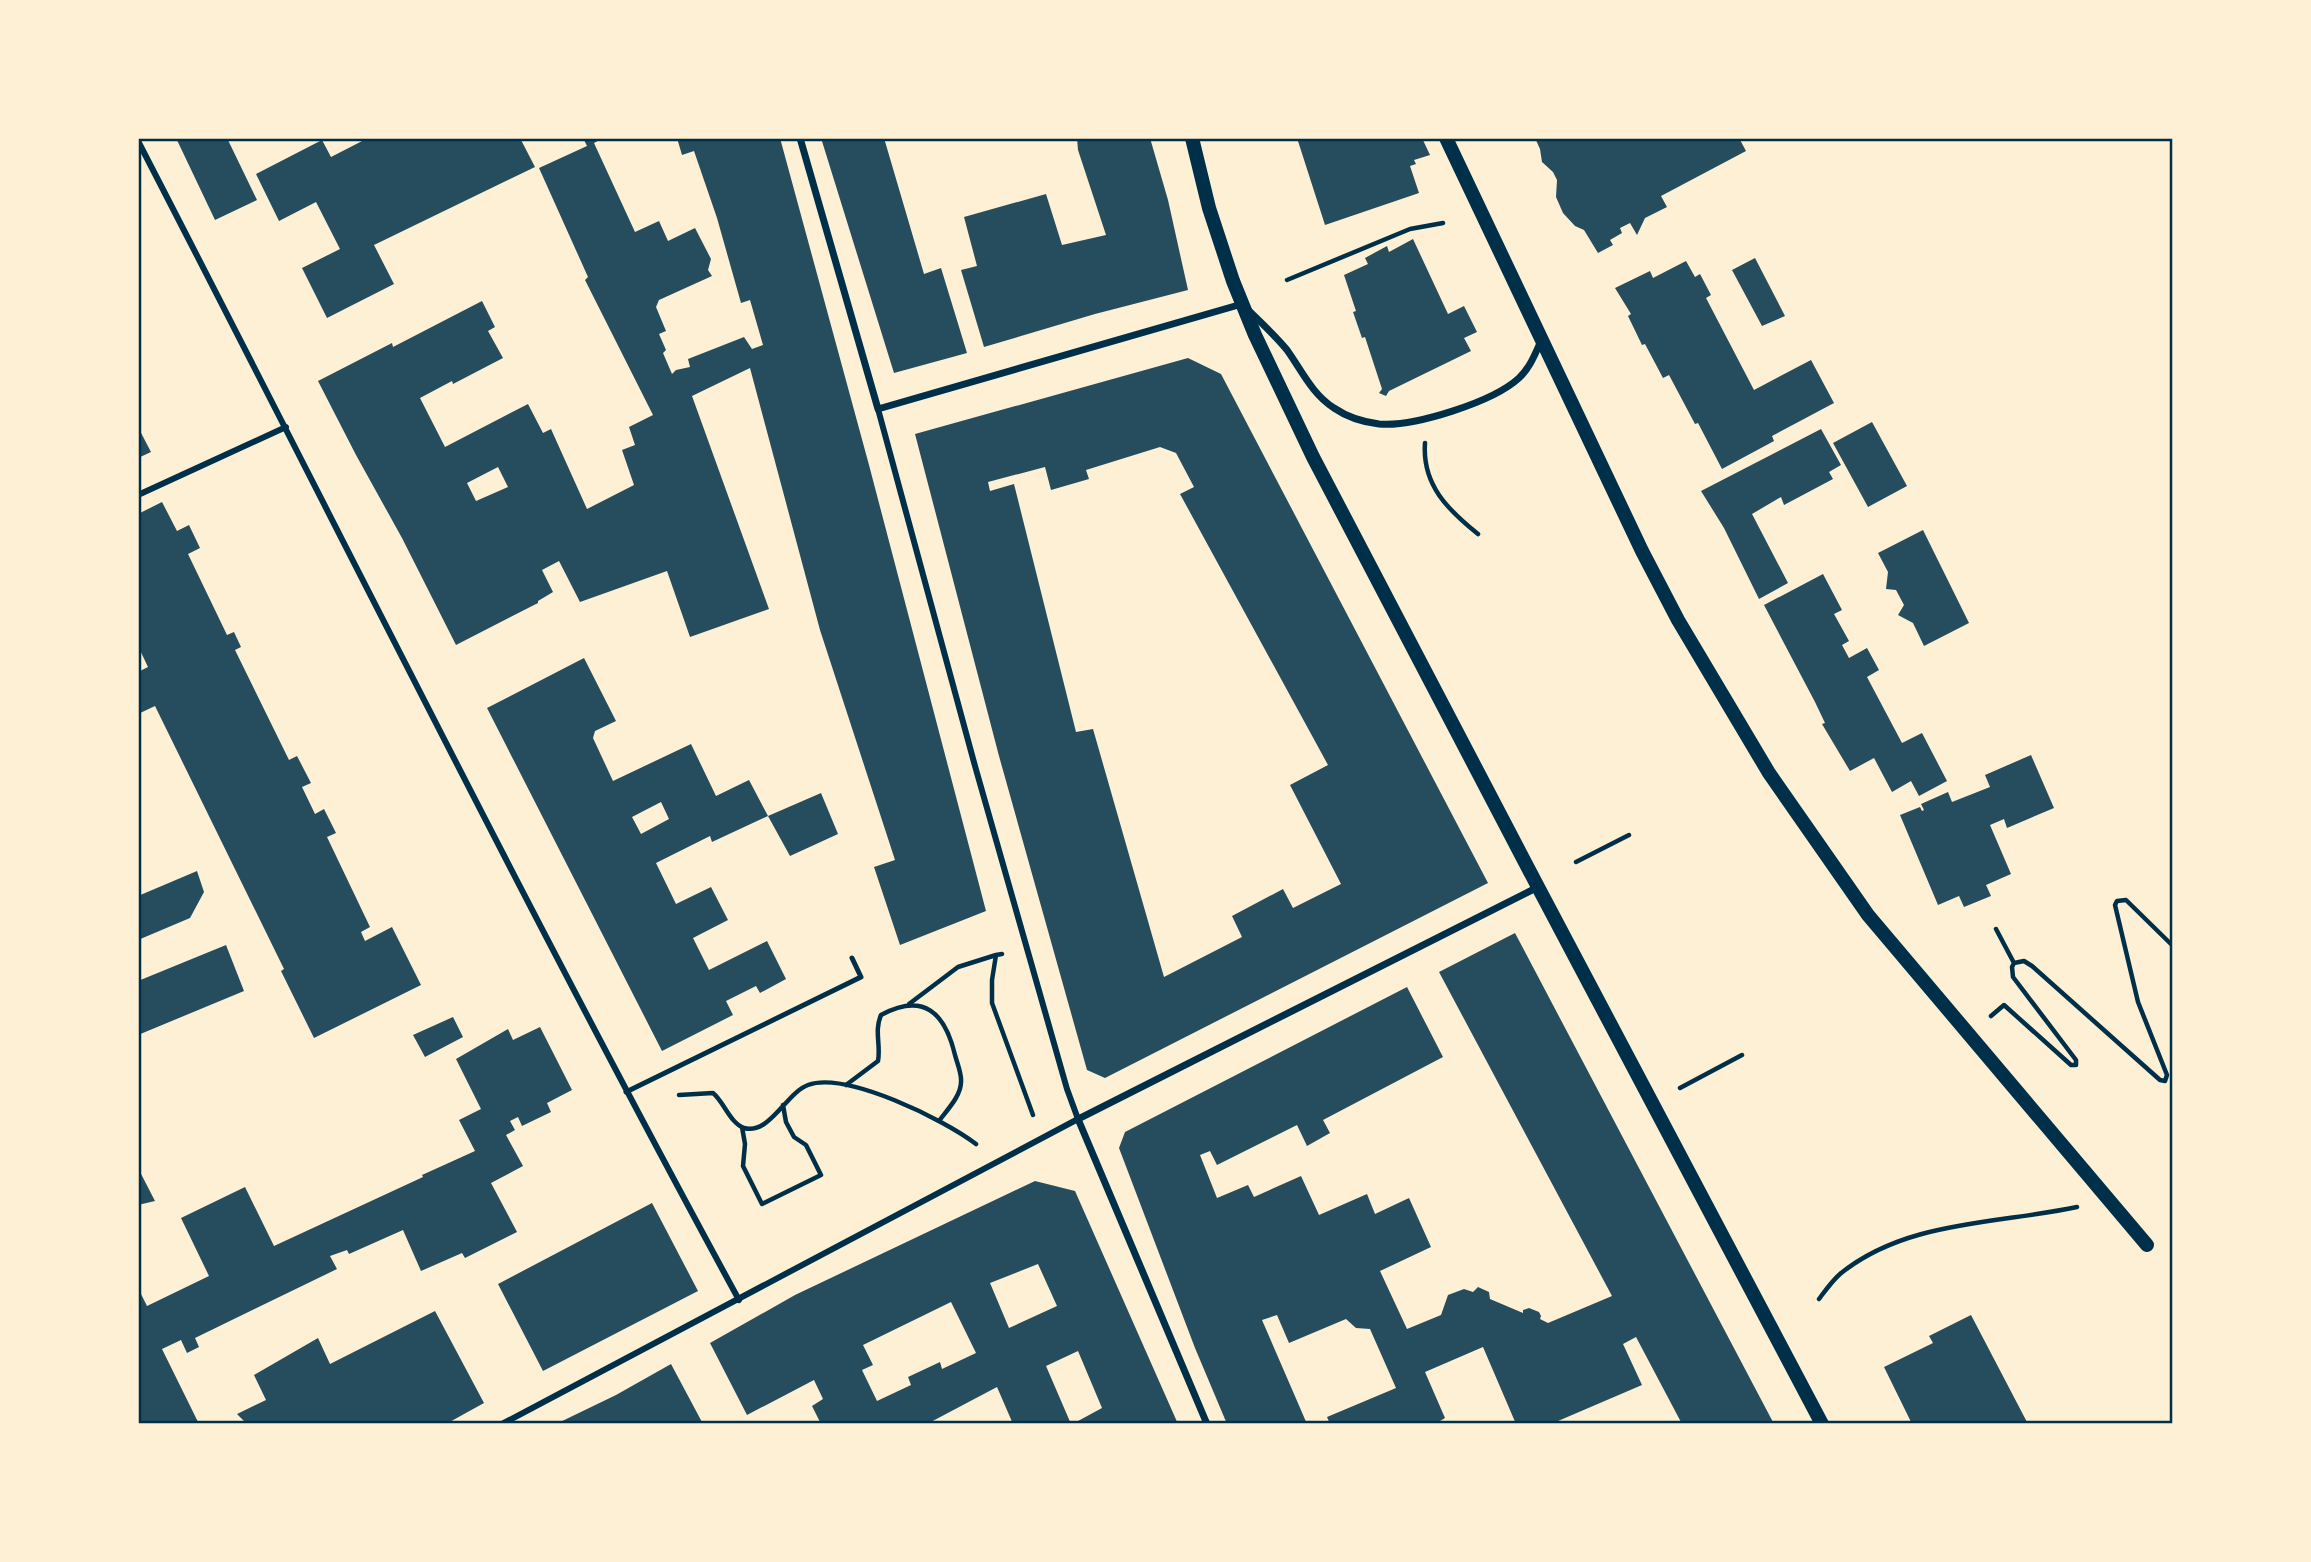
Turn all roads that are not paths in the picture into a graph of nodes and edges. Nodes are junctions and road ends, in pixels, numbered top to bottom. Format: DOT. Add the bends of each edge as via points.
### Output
graph roads {
  1 [pos="800,138"];
  2 [pos="1192,138"];
  3 [pos="1446,138"];
  4 [pos="138,141"];
  5 [pos="1242,304"];
  6 [pos="1541,341"];
  7 [pos="878,409"];
  8 [pos="286,427"];
  9 [pos="138,495"];
  10 [pos="1538,887"];
  11 [pos="852,958"];
  12 [pos="626,1092"];
  13 [pos="1078,1119"];
  14 [pos="2147,1245"];
  15 [pos="738,1300"];
  16 [pos="502,1424"];
  17 [pos="1207,1424"];
  18 [pos="1822,1424"];
  1 -- 7 [label="street"];
  2 -- 5 [label="main road" via="1209,208"];
  3 -- 6 [label="main road"];
  4 -- 8 [label="street"];
  5 -- 6 [label="street" via="1286,350 1324,401 1360,421 1388,424 1477,402 1519,378"];
  5 -- 7 [label="street"];
  5 -- 10 [label="main road" via="1314,457"];
  6 -- 14 [label="main road" via="1678,620 1777,785 1868,915"];
  7 -- 13 [label="street"];
  8 -- 9 [label="street"];
  8 -- 12 [label="street"];
  10 -- 13 [label="street"];
  10 -- 18 [label="main road"];
  11 -- 12 [label="lane" via="861,977"];
  12 -- 15 [label="street"];
  13 -- 15 [label="street"];
  13 -- 17 [label="street"];
  15 -- 16 [label="street"];
}
